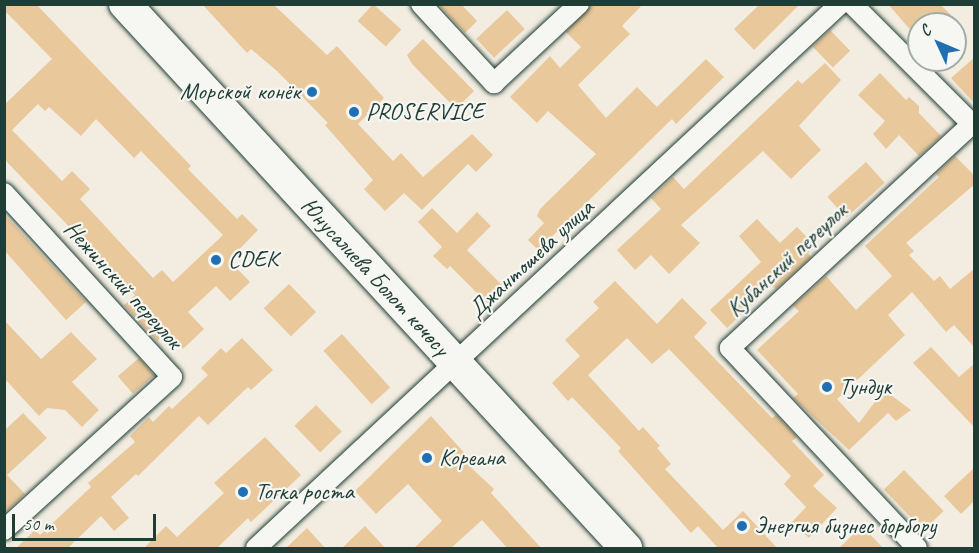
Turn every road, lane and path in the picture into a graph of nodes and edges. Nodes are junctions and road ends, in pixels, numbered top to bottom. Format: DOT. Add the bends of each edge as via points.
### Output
graph roads {
  1 [pos="125,4"];
  2 [pos="421,4"];
  3 [pos="579,4"];
  4 [pos="840,4"];
  5 [pos="852,4"];
  6 [pos="974,123"];
  7 [pos="4,193"];
  8 [pos="456,365"];
  9 [pos="4,530"];
  10 [pos="256,549"];
  11 [pos="626,549"];
  12 [pos="916,549"];
  1 -- 8 [label="main road, Юнусалиева Болот көчөсү"];
  2 -- 3 [label="street" via="494,83"];
  4 -- 8 [label="street, Джантошева улица"];
  5 -- 6 [label="street"];
  6 -- 12 [label="street, Кубанский переулок" via="730,348"];
  7 -- 9 [label="street, Нежинский переулок" via="172,377"];
  8 -- 10 [label="street, Джантошева улица"];
  8 -- 11 [label="main road, Юнусалиева Болот көчөсү"];
}
